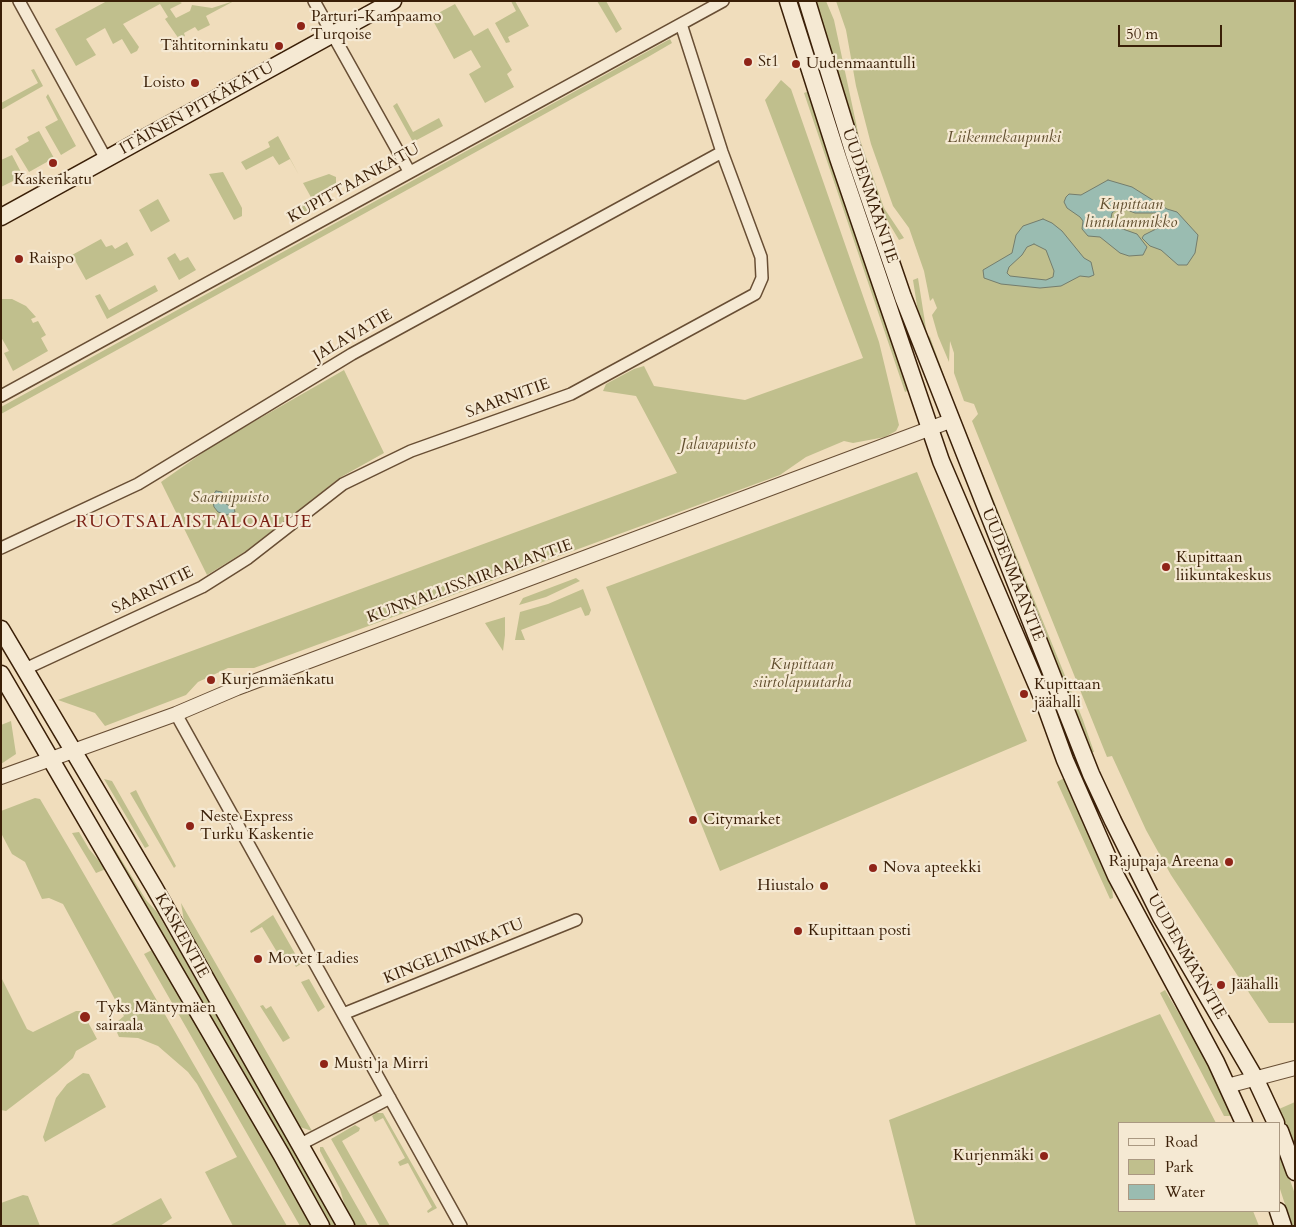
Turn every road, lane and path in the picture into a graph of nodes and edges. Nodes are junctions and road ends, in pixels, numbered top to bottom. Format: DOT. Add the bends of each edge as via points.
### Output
graph roads {
  1 [pos="18,1"];
  2 [pos="314,1"];
  3 [pos="393,1"];
  4 [pos="723,1"];
  5 [pos="788,1"];
  6 [pos="807,1"];
  7 [pos="681,24"];
  8 [pos="332,35"];
  9 [pos="722,152"];
  10 [pos="106,159"];
  11 [pos="410,172"];
  12 [pos="1,217"];
  13 [pos="1,396"];
  14 [pos="950,422"];
  15 [pos="930,429"];
  16 [pos="1,548"];
  17 [pos="1,629"];
  18 [pos="25,669"];
  19 [pos="1,674"];
  20 [pos="176,714"];
  21 [pos="73,752"];
  22 [pos="51,759"];
  23 [pos="1,777"];
  24 [pos="576,920"];
  25 [pos="344,1014"];
  26 [pos="1295,1068"];
  27 [pos="1255,1078"];
  28 [pos="1227,1086"];
  29 [pos="390,1098"];
  30 [pos="1244,1122"];
  31 [pos="1276,1122"];
  32 [pos="1281,1135"];
  33 [pos="299,1145"];
  34 [pos="1295,1172"];
  35 [pos="1278,1212"];
  36 [pos="321,1226"];
  37 [pos="346,1226"];
  38 [pos="461,1226"];
  39 [pos="1283,1226"];
  1 -- 10 [label="street"];
  2 -- 8 [label="street"];
  3 -- 8 [label="main road, ITÄINEN PITKÄKATU"];
  4 -- 7 [label="street, KUPITTAANKATU"];
  5 -- 15 [label="main road, UUDENMAANTIE"];
  6 -- 14 [label="main road, UUDENMAANTIE" via="863,180"];
  7 -- 9 [label="street, SAARNITIE"];
  7 -- 11 [label="street, KUPITTAANKATU"];
  8 -- 10 [label="main road, ITÄINEN PITKÄKATU"];
  8 -- 11 [label="street"];
  9 -- 16 [label="street, JALAVATIE" via="352,354 138,484"];
  9 -- 18 [label="street, SAARNITIE" via="761,257 762,278 755,294 571,394 411,451 343,484 248,558 202,587"];
  10 -- 12 [label="main road, ITÄINEN PITKÄKATU"];
  11 -- 13 [label="street, KUPITTAANKATU"];
  14 -- 15 [label="street, KUNNALLISSAIRAALANTIE"];
  14 -- 27 [label="main road, UUDENMAANTIE" via="1089,769 1113,821 1161,917"];
  15 -- 20 [label="street, KUNNALLISSAIRAALANTIE"];
  15 -- 28 [label="main road, UUDENMAANTIE" via="1116,876"];
  17 -- 18 [label="main road"];
  18 -- 21 [label="main road"];
  19 -- 22 [label="main road"];
  20 -- 21 [label="street, KUNNALLISSAIRAALANTIE"];
  20 -- 25 [label="street"];
  21 -- 22 [label="street, KUNNALLISSAIRAALANTIE"];
  21 -- 33 [label="main road, KASKENTIE" via="154,887"];
  22 -- 23 [label="street, KUNNALLISSAIRAALANTIE"];
  22 -- 36 [label="main road, KASKENTIE"];
  24 -- 25 [label="street, KINGELININKATU"];
  25 -- 29 [label="street"];
  26 -- 27 [label="street"];
  27 -- 28 [label="street"];
  27 -- 31 [label="main road, UUDENMAANTIE"];
  28 -- 30 [label="main road, UUDENMAANTIE"];
  29 -- 33 [label="street"];
  29 -- 38 [label="street"];
  32 -- 34 [label="main road"];
  33 -- 37 [label="main road, KASKENTIE"];
  35 -- 39 [label="main road"];
}
